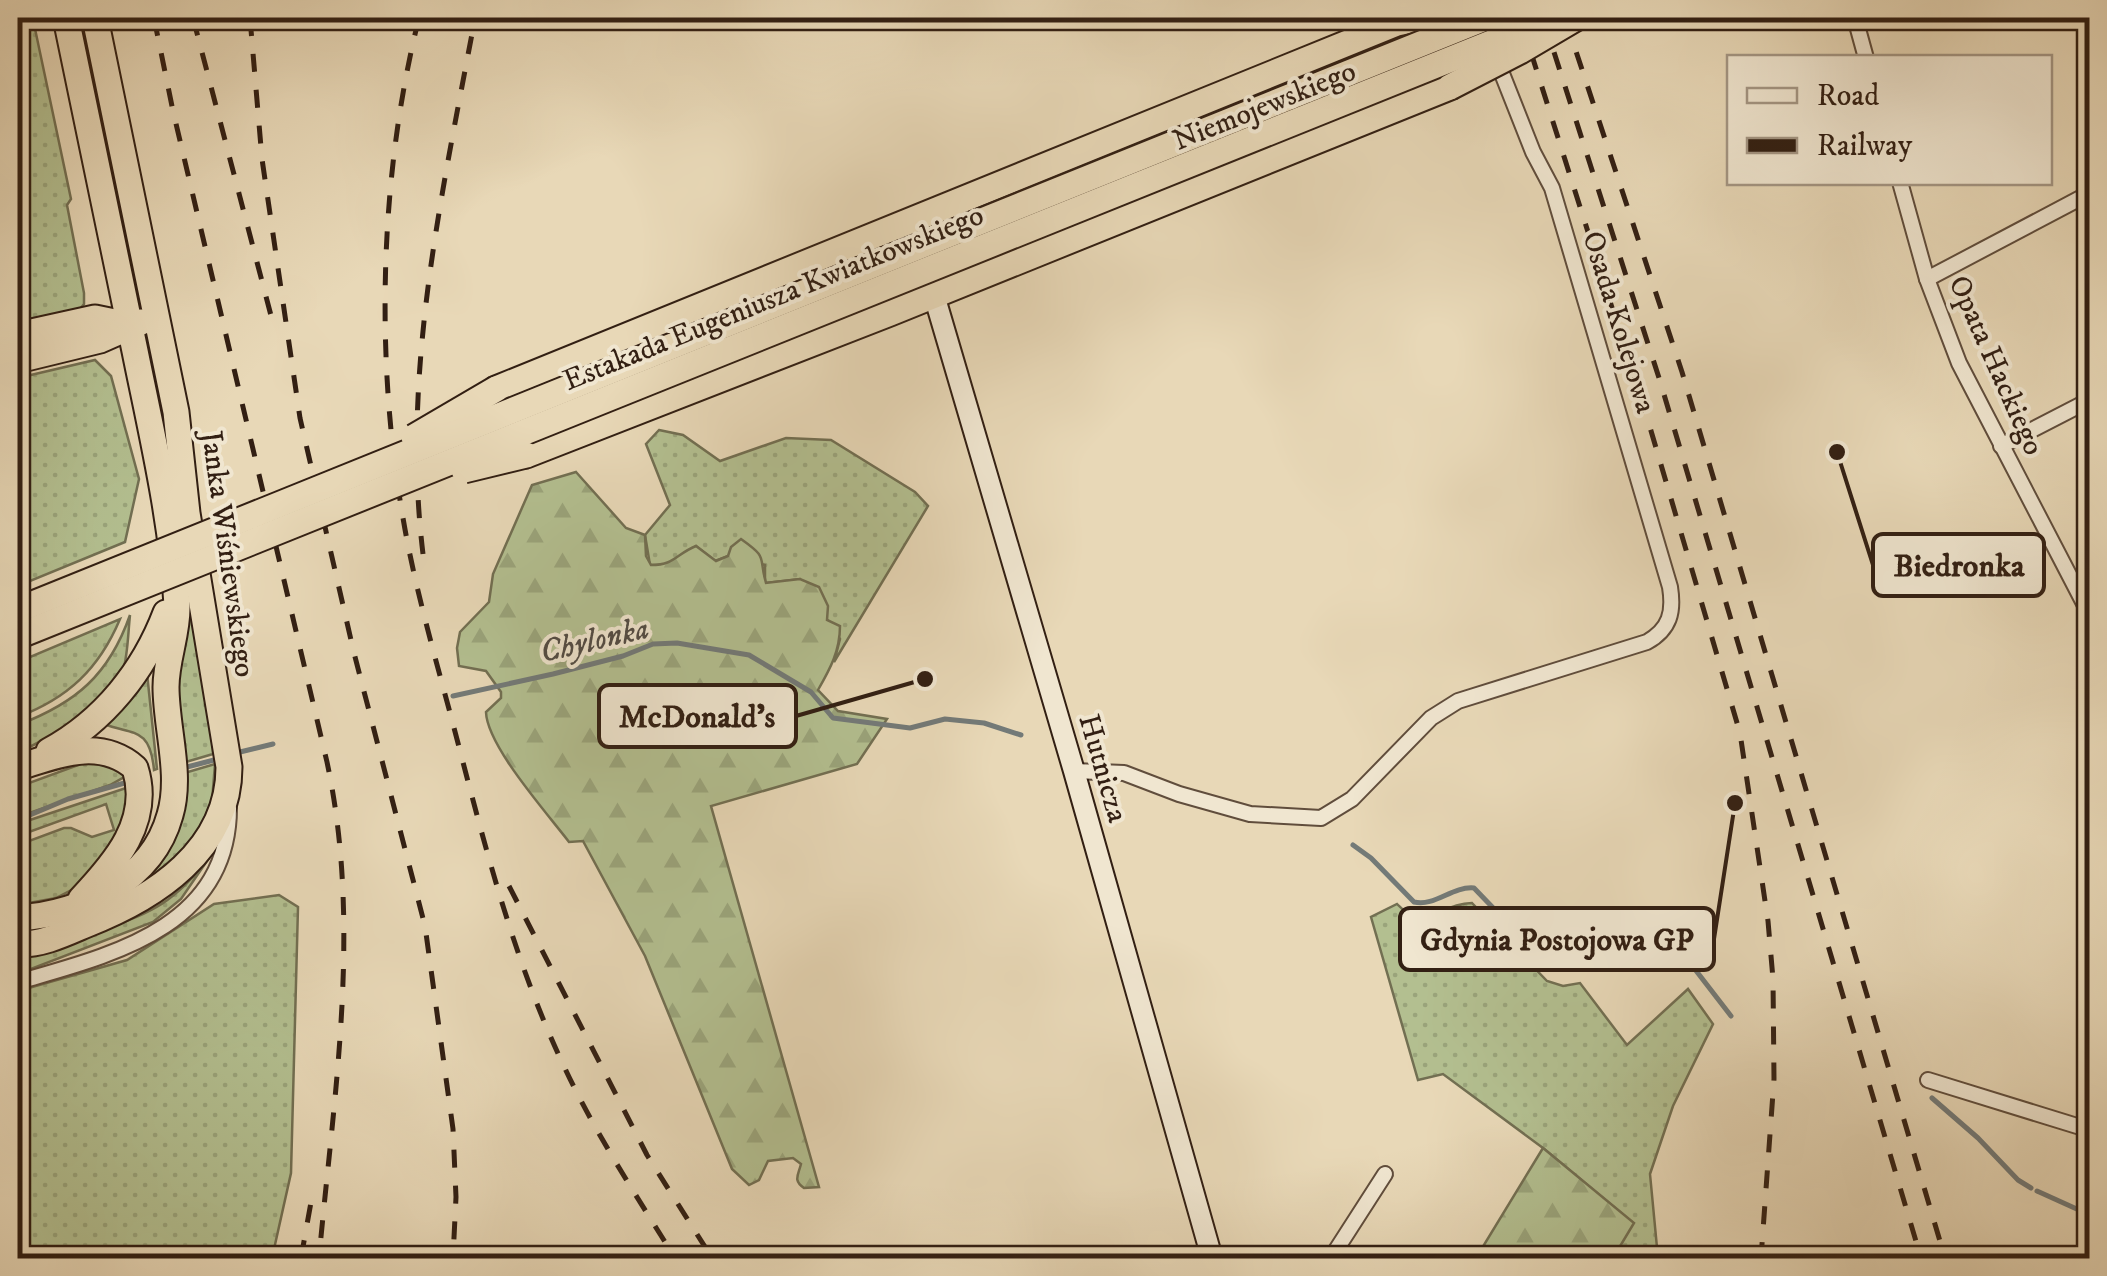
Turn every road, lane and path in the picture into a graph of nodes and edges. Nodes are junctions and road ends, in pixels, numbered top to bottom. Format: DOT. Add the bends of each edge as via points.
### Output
graph roads {
  1 [pos="66,18"];
  2 [pos="95,18"];
  3 [pos="1420,18"];
  4 [pos="1553,18"];
  5 [pos="1576,18"];
  6 [pos="1854,18"];
  7 [pos="1484,22"];
  8 [pos="1865,55"];
  9 [pos="1901,185"];
  10 [pos="2090,193"];
  11 [pos="958,201"];
  12 [pos="908,222"];
  13 [pos="986,274"];
  14 [pos="1927,279"];
  15 [pos="934,296"];
  16 [pos="158,318"];
  17 [pos="130,325"];
  18 [pos="18,335"];
  19 [pos="18,360"];
  20 [pos="2090,400"];
  21 [pos="2001,446"];
  22 [pos="331,484"];
  23 [pos="390,486"];
  24 [pos="174,574"];
  25 [pos="18,610"];
  26 [pos="2090,615"];
  27 [pos="18,636"];
  28 [pos="18,768"];
  29 [pos="1074,772"];
  30 [pos="229,778"];
  31 [pos="76,905"];
  32 [pos="18,918"];
  33 [pos="18,944"];
  34 [pos="18,982"];
  35 [pos="1928,1080"];
  36 [pos="2090,1130"];
  37 [pos="1385,1174"];
  38 [pos="1212,1258"];
  39 [pos="1330,1258"];
  1 -- 17 [label="highway, Janka Wiśniewskiego"];
  2 -- 16 [label="highway, Janka Wiśniewskiego"];
  3 -- 11 [label="highway"];
  4 -- 23 [label="highway, Estakada Eugeniusza Kwiatkowskiego, bridge"];
  5 -- 13 [label="highway, bridge" via="1450,87"];
  6 -- 8 [label="street"];
  7 -- 11 [label="street, Niemojewskiego" via="1446,22 1378,61 1030,202"];
  7 -- 13 [label="street, Niemojewskiego" via="1462,62 1388,84 1040,225"];
  7 -- 22 [label="highway, Estakada Eugeniusza Kwiatkowskiego, bridge"];
  7 -- 29 [label="street, Osada Kolejowa" via="1552,188 1670,587 1671,616 1647,642 1458,701 1431,718 1352,799 1321,818 1250,814 1124,773"];
  9 -- 14 [label="street, Opata Hackiego"];
  10 -- 14 [label="street"];
  11 -- 12 [label="highway"];
  12 -- 15 [label="main road, Hutnicza" via="934,252"];
  12 -- 22 [label="highway, bridge" via="496,389"];
  13 -- 15 [label="highway"];
  14 -- 21 [label="street, Opata Hackiego"];
  15 -- 23 [label="highway, bridge" via="552,448"];
  15 -- 29 [label="main road, Hutnicza"];
  16 -- 17 [label="highway"];
  16 -- 30 [label="highway, Janka Wiśniewskiego"];
  17 -- 18 [label="highway" via="95,318"];
  17 -- 19 [label="highway" via="100,340"];
  17 -- 24 [label="highway, Janka Wiśniewskiego"];
  20 -- 21 [label="street"];
  21 -- 26 [label="street, Opata Hackiego"];
  22 -- 25 [label="highway, Estakada Eugeniusza Kwiatkowskiego, bridge"];
  23 -- 27 [label="highway, Estakada Eugeniusza Kwiatkowskiego, bridge"];
  24 -- 28 [label="highway" via="161,626 128,684 92,721"];
  24 -- 31 [label="highway, Janka Wiśniewskiego" via="176,621 166,683 175,790 170,816 134,874"];
  28 -- 31 [label="highway" via="92,749 111,752 134,768 141,796 133,829"];
  29 -- 38 [label="main road, Hutnicza"];
  30 -- 33 [label="highway" via="214,825 195,856 162,886 104,918"];
  30 -- 34 [label="street, Janka Wiśniewskiego" via="229,827 218,862 210,881 172,923 127,946"];
  31 -- 32 [label="highway, Janka Wiśniewskiego"];
  35 -- 36 [label="street"];
  37 -- 39 [label="street"];
}
